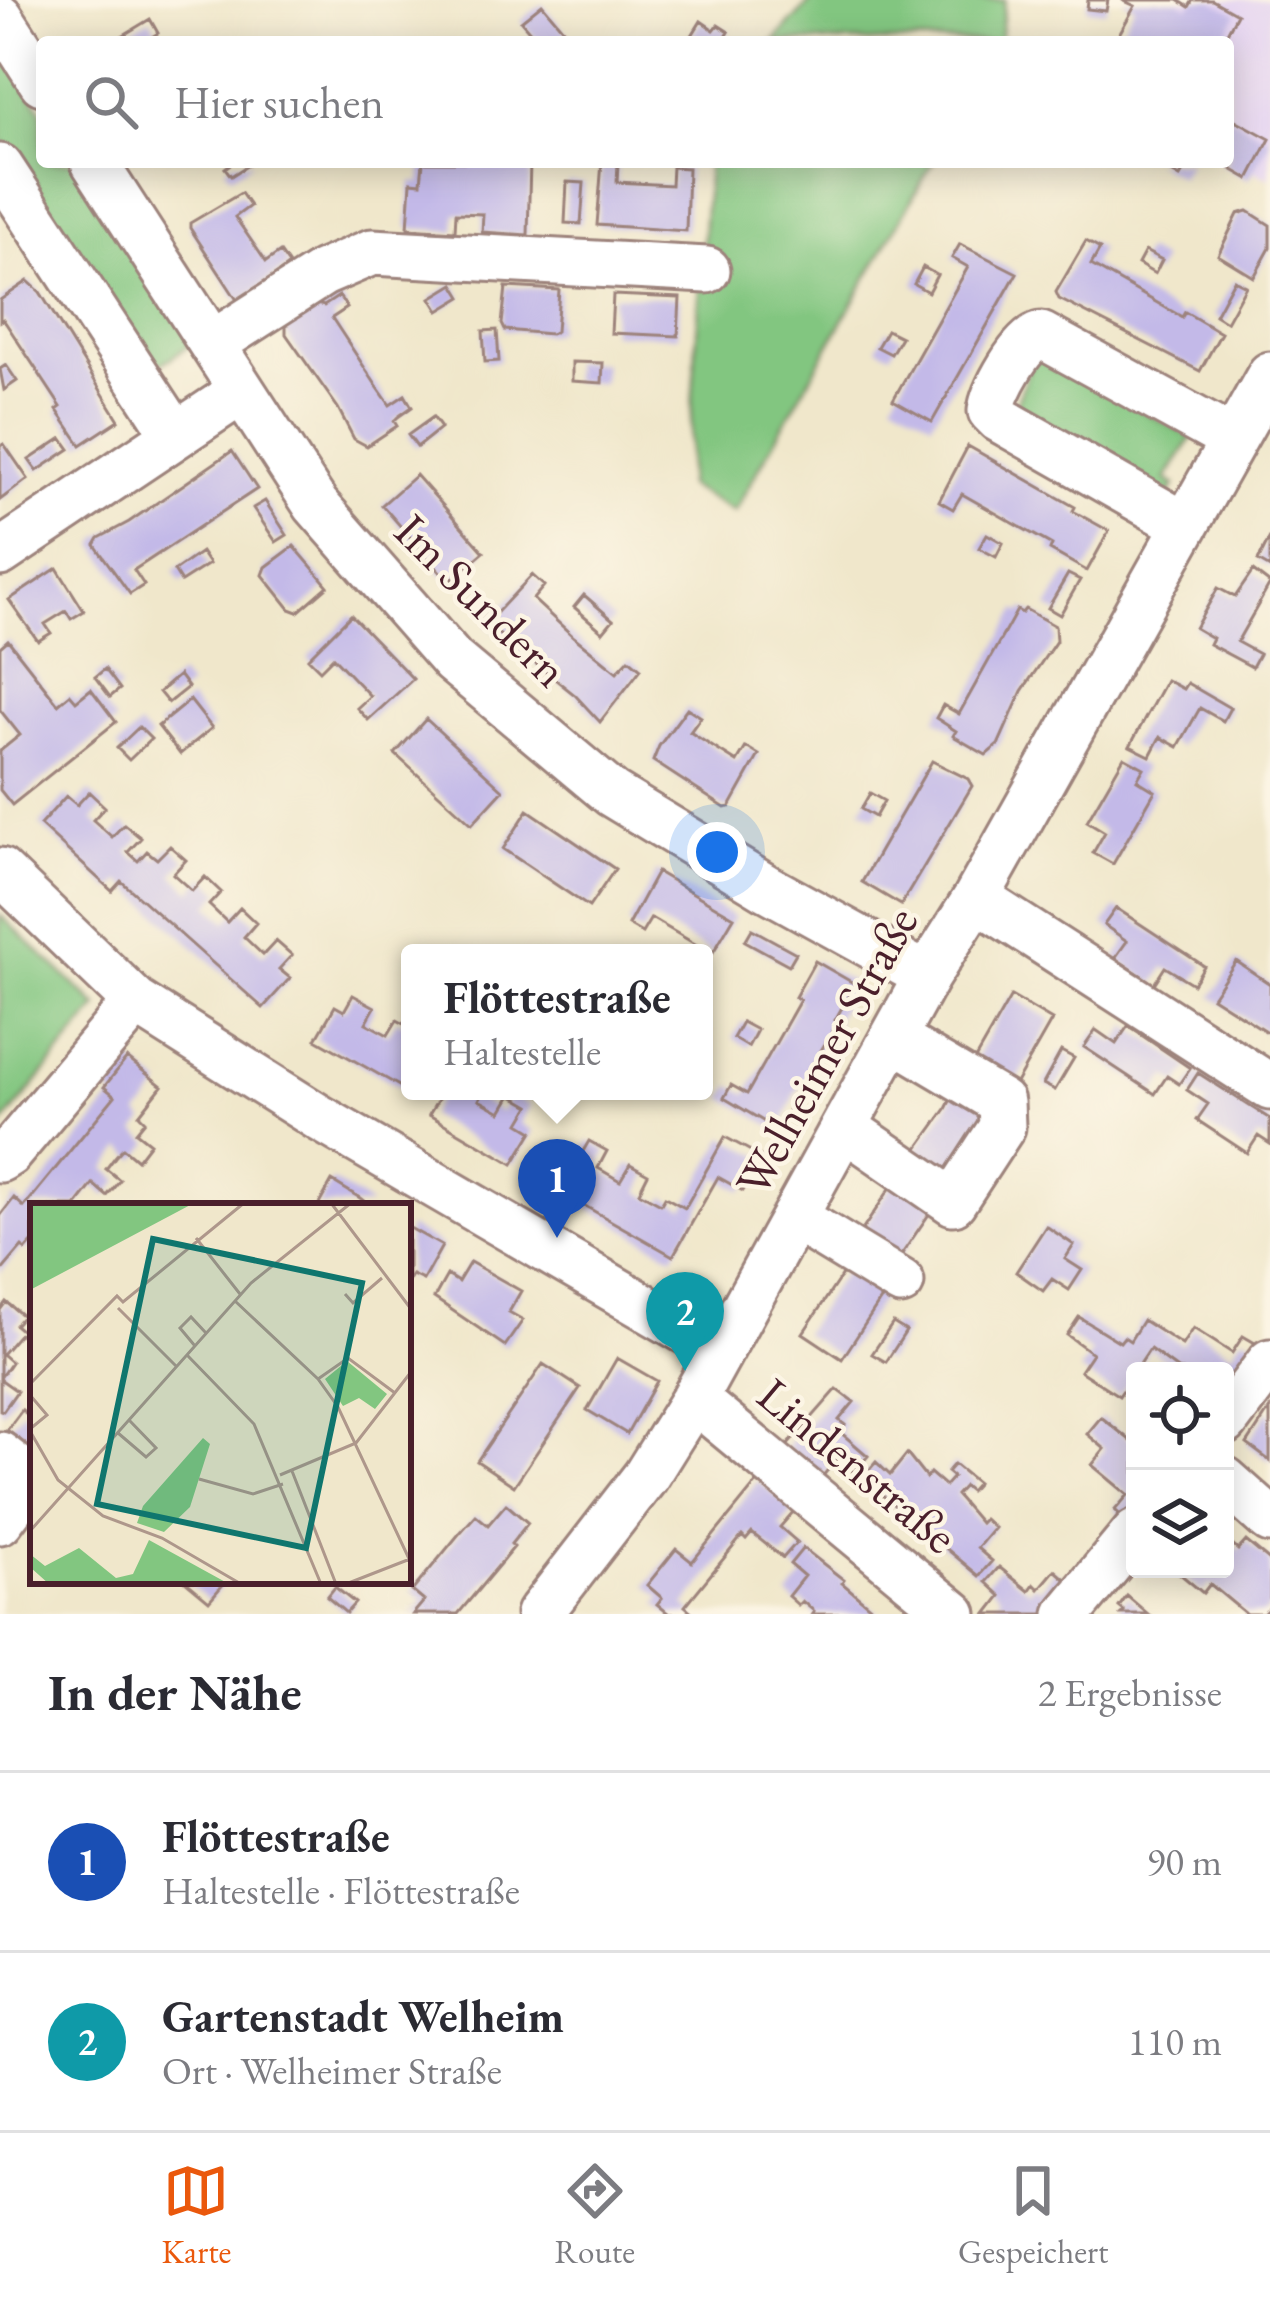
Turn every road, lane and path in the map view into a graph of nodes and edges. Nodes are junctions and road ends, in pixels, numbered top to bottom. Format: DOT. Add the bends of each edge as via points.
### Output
graph roads {
  1 [pos="0,17"];
  2 [pos="36,73"];
  3 [pos="0,167"];
  4 [pos="98,168"];
  5 [pos="707,270"];
  6 [pos="212,344"];
  7 [pos="1270,375"];
  8 [pos="242,391"];
  9 [pos="176,434"];
  10 [pos="1233,440"];
  11 [pos="1185,525"];
  12 [pos="0,553"];
  13 [pos="0,871"];
  14 [pos="976,898"];
  15 [pos="927,976"];
  16 [pos="136,1002"];
  17 [pos="893,1038"];
  18 [pos="1270,1087"];
  19 [pos="844,1127"];
  20 [pos="0,1159"];
  21 [pos="794,1217"];
  22 [pos="901,1282"];
  23 [pos="719,1350"];
  24 [pos="1270,1362"];
  25 [pos="694,1399"];
  26 [pos="1234,1410"];
  27 [pos="20,1476"];
  28 [pos="1234,1488"];
  29 [pos="1270,1520"];
  30 [pos="0,1521"];
  31 [pos="1126,1544"];
  32 [pos="538,1614"];
  33 [pos="954,1614"];
  34 [pos="1068,1614"];
  1 -- 2 [label="street"];
  3 -- 9 [label="street"];
  4 -- 6 [label="street, Im Sundern"];
  5 -- 6 [label="street" via="372,253 323,273"];
  6 -- 8 [label="street, Im Sundern"];
  7 -- 10 [label="street, Welheimer Straße"];
  8 -- 9 [label="street"];
  8 -- 15 [label="street, Im Sundern" via="316,505 453,662 612,794"];
  9 -- 12 [label="street"];
  10 -- 11 [label="street, Welheimer Straße"];
  10 -- 11 [label="street" via="1040,335 1025,342 992,400 999,419"];
  11 -- 14 [label="street, Welheimer Straße"];
  13 -- 16 [label="street"];
  14 -- 15 [label="street, Welheimer Straße"];
  14 -- 18 [label="street"];
  15 -- 17 [label="street, Welheimer Straße"];
  16 -- 20 [label="street"];
  16 -- 23 [label="street"];
  17 -- 19 [label="street, Welheimer Straße"];
  17 -- 19 [label="street" via="1001,1102 1002,1127 953,1202"];
  19 -- 21 [label="street, Welheimer Straße"];
  21 -- 22 [label="street"];
  21 -- 23 [label="street, Welheimer Straße"];
  23 -- 25 [label="street, Welheimer Straße"];
  24 -- 26 [label="street"];
  25 -- 32 [label="street, Welheimer Straße" via="632,1496"];
  25 -- 33 [label="street, Lindenstraße"];
  27 -- 30 [label="street"];
  28 -- 29 [label="street"];
  31 -- 34 [label="street"];
}
